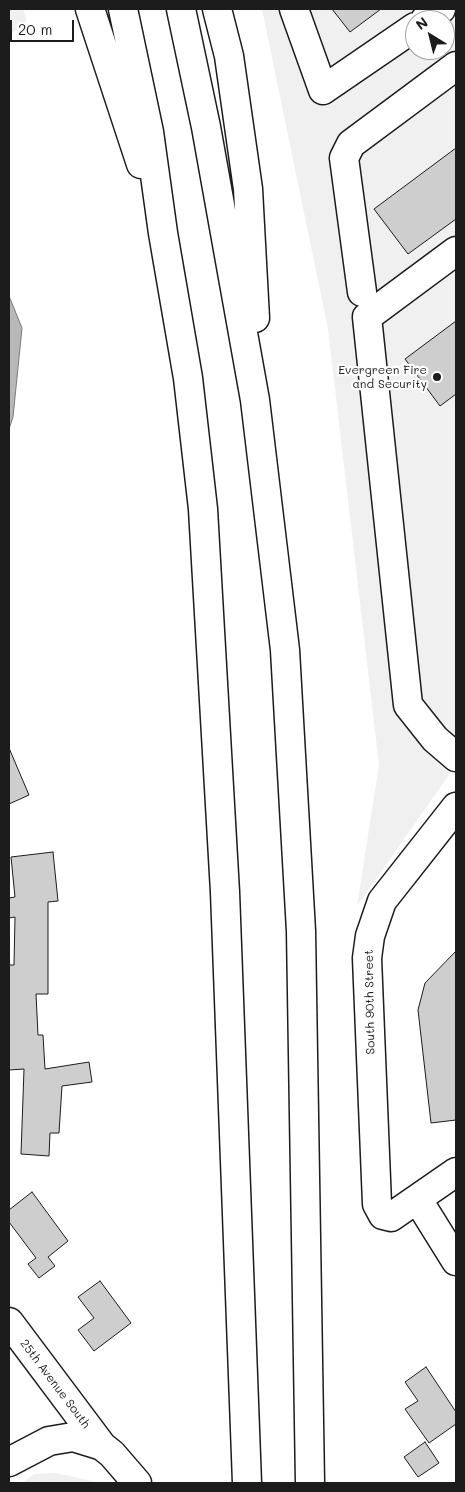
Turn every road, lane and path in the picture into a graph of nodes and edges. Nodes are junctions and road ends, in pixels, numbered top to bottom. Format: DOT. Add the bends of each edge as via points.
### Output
graph roads {
  1 [pos="90,9"];
  2 [pos="123,9"];
  3 [pos="181,9"];
  4 [pos="217,9"];
  5 [pos="294,9"];
  6 [pos="405,34"];
  7 [pos="456,66"];
  8 [pos="163,232"];
  9 [pos="456,251"];
  10 [pos="362,292"];
  11 [pos="254,400"];
  12 [pos="456,757"];
  13 [pos="456,807"];
  14 [pos="456,1172"];
  15 [pos="418,1200"];
  16 [pos="456,1261"];
  17 [pos="9,1322"];
  18 [pos="102,1446"];
  19 [pos="9,1462"];
  20 [pos="137,1483"];
  21 [pos="247,1483"];
  22 [pos="310,1483"];
  1 -- 8 [label="main road"];
  2 -- 8 [label="main road" via="149,132"];
  3 -- 11 [label="main road" via="206,127"];
  4 -- 11 [label="main road" via="229,56 248,189 255,303"];
  5 -- 6 [label="main road" via="323,90"];
  7 -- 10 [label="main road" via="351,144 344,158"];
  8 -- 21 [label="main road" via="188,378 203,509 225,892"];
  9 -- 12 [label="main road" via="367,316 408,704 435,739"];
  11 -- 22 [label="main road" via="285,650 301,931"];
  13 -- 15 [label="main road, South 90th Street" via="382,901 370,936 367,958 377,1204 383,1215 391,1217"];
  14 -- 15 [label="main road"];
  15 -- 16 [label="main road"];
  17 -- 18 [label="main road, 25th Avenue South"];
  18 -- 19 [label="main road" via="61,1438"];
  18 -- 20 [label="main road" via="123,1464"];
}
